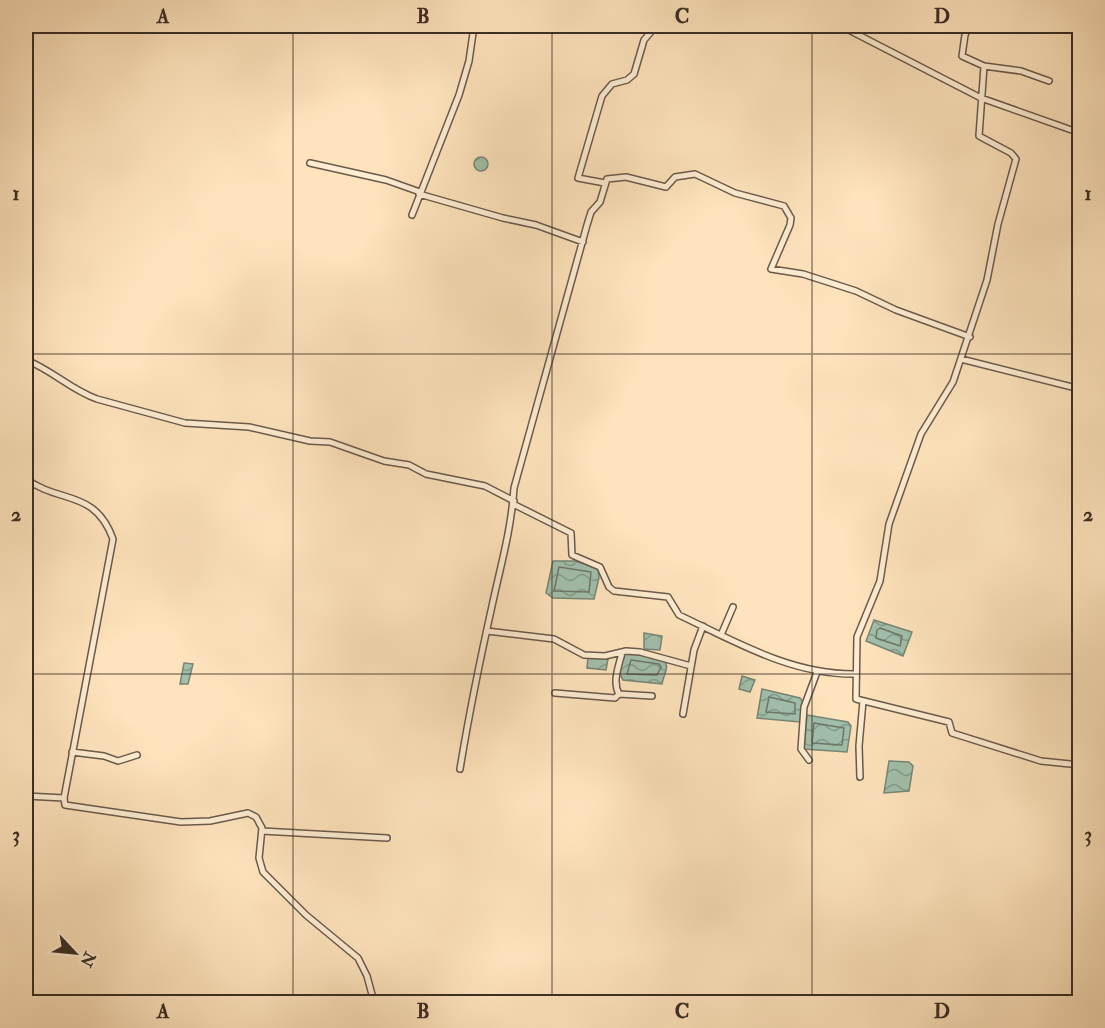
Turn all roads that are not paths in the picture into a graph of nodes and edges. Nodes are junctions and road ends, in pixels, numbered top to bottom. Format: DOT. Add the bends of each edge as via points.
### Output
graph roads {
  1 [pos="474,26"];
  2 [pos="656,26"];
  3 [pos="841,26"];
  4 [pos="969,26"];
  5 [pos="984,66"];
  6 [pos="1049,81"];
  7 [pos="983,99"];
  8 [pos="1080,133"];
  9 [pos="310,163"];
  10 [pos="605,183"];
  11 [pos="420,193"];
  12 [pos="412,215"];
  13 [pos="583,242"];
  14 [pos="969,336"];
  15 [pos="961,359"];
  16 [pos="26,360"];
  17 [pos="1080,389"];
  18 [pos="26,479"];
  19 [pos="515,503"];
  20 [pos="733,607"];
  21 [pos="703,626"];
  22 [pos="487,631"];
  23 [pos="721,635"];
  24 [pos="622,653"];
  25 [pos="691,666"];
  26 [pos="817,672"];
  27 [pos="856,675"];
  28 [pos="555,693"];
  29 [pos="619,694"];
  30 [pos="652,696"];
  31 [pos="863,700"];
  32 [pos="683,714"];
  33 [pos="72,752"];
  34 [pos="137,755"];
  35 [pos="809,760"];
  36 [pos="1080,765"];
  37 [pos="460,769"];
  38 [pos="860,777"];
  39 [pos="26,796"];
  40 [pos="64,798"];
  41 [pos="262,831"];
  42 [pos="387,838"];
  43 [pos="374,1002"];
  1 -- 11 [label="street" via="459,95"];
  2 -- 10 [label="street" via="644,40 634,74 612,84 602,96 578,178"];
  3 -- 7 [label="street"];
  4 -- 5 [label="street" via="962,54"];
  5 -- 6 [label="street" via="1021,71"];
  5 -- 7 [label="street"];
  7 -- 8 [label="street"];
  7 -- 14 [label="street" via="978,136 1016,159 987,280"];
  9 -- 11 [label="street" via="386,180"];
  10 -- 13 [label="street"];
  10 -- 14 [label="street" via="626,177 666,187 675,177 695,174 735,193 784,206 791,218 790,225 771,269 803,274 856,291"];
  11 -- 12 [label="street"];
  11 -- 13 [label="street"];
  13 -- 19 [label="street" via="514,488"];
  14 -- 15 [label="street"];
  15 -- 17 [label="street"];
  15 -- 27 [label="street" via="953,382 921,434 893,511 880,581 857,637"];
  16 -- 19 [label="street" via="97,399 185,423 249,427 330,442 384,461 409,465 426,474 485,486"];
  18 -- 33 [label="street" via="37,487 89,504 99,513 113,539"];
  19 -- 21 [label="street" via="571,533 572,555 600,567 609,588 666,596 676,613"];
  19 -- 22 [label="street"];
  20 -- 23 [label="street"];
  21 -- 23 [label="street"];
  21 -- 25 [label="street"];
  22 -- 24 [label="street" via="554,639 584,655"];
  22 -- 37 [label="street"];
  23 -- 26 [label="street"];
  24 -- 25 [label="street" via="646,653"];
  24 -- 29 [label="street" via="617,671"];
  25 -- 32 [label="street"];
  26 -- 27 [label="street"];
  26 -- 35 [label="street" via="804,708 801,748"];
  27 -- 31 [label="street" via="856,699"];
  28 -- 29 [label="street" via="615,698"];
  29 -- 30 [label="street"];
  31 -- 36 [label="street" via="949,722 952,734 1041,761"];
  31 -- 38 [label="street"];
  33 -- 34 [label="street" via="118,761"];
  33 -- 40 [label="street"];
  39 -- 40 [label="street"];
  40 -- 41 [label="street" via="67,807 90,807 162,821 201,822 248,813 256,817"];
  41 -- 42 [label="street"];
  41 -- 43 [label="street" via="259,858 263,872 306,915 358,958"];
}
